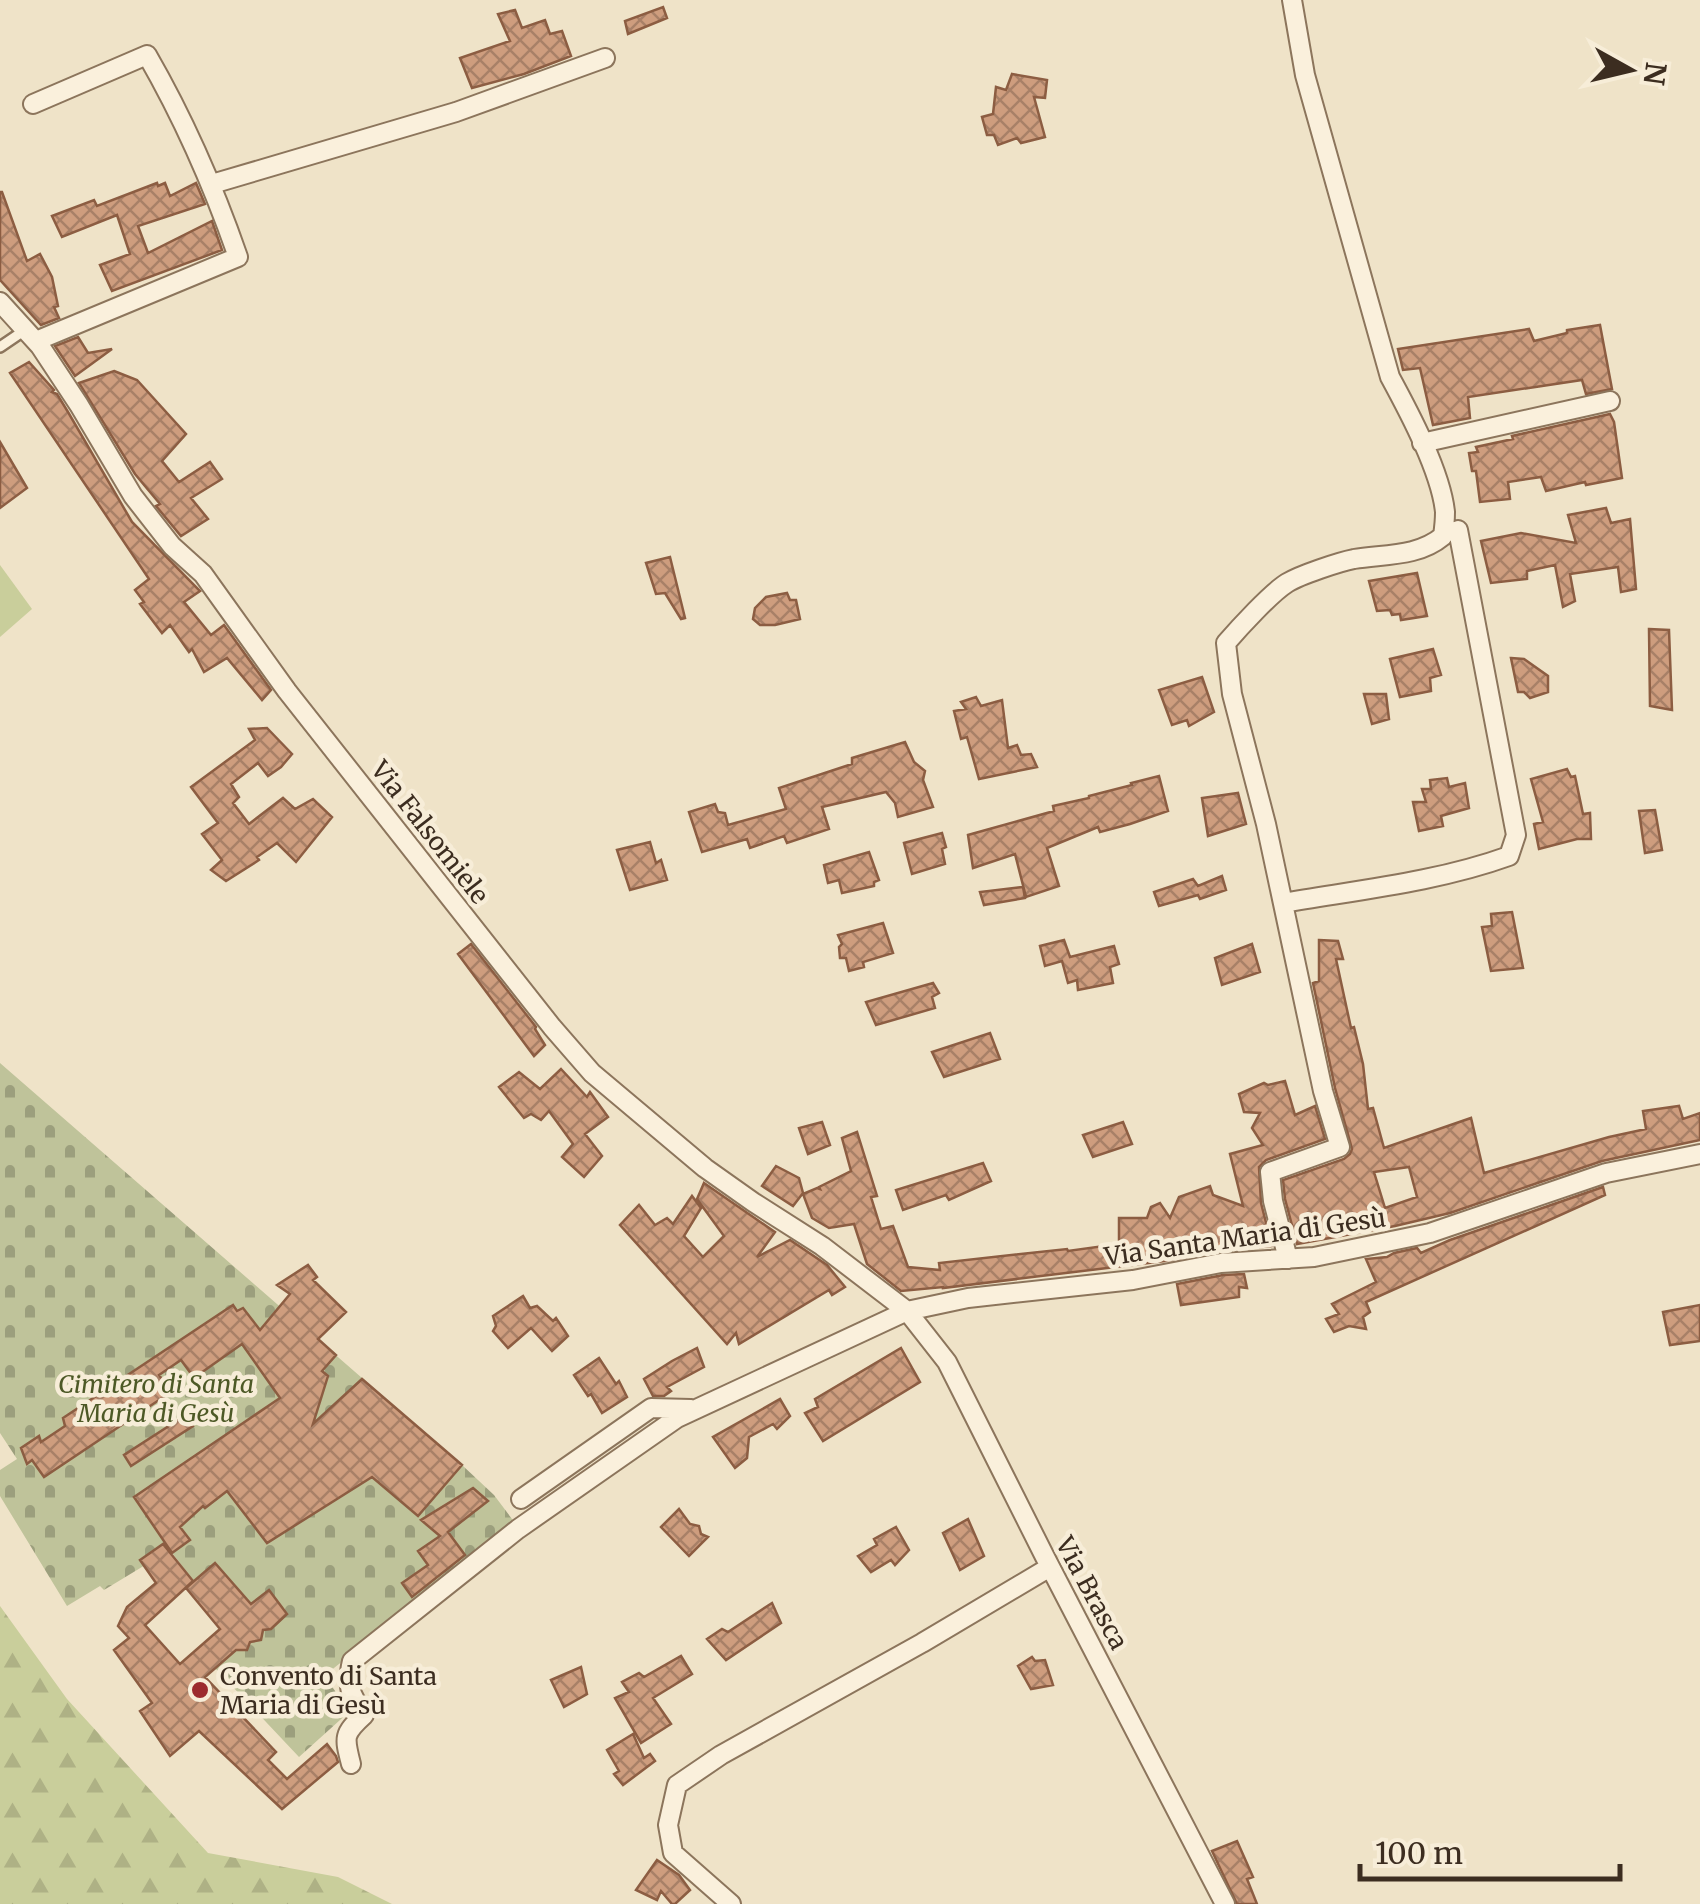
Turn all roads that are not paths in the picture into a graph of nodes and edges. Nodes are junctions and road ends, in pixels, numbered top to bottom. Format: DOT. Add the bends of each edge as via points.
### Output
graph roads {
  1 [pos="1292,0"];
  2 [pos="604,58"];
  3 [pos="32,104"];
  4 [pos="212,184"];
  5 [pos="0,302"];
  6 [pos="30,336"];
  7 [pos="0,347"];
  8 [pos="1610,401"];
  9 [pos="1422,442"];
  10 [pos="1458,530"];
  11 [pos="1283,904"];
  12 [pos="1700,1154"];
  13 [pos="1288,1258"];
  14 [pos="907,1311"];
  15 [pos="697,1409"];
  16 [pos="521,1499"];
  17 [pos="1050,1567"];
  18 [pos="351,1764"];
  19 [pos="731,1904"];
  20 [pos="1225,1904"];
  1 -- 9 [label="street" via="1305,75 1390,377"];
  2 -- 4 [label="street" via="456,112"];
  3 -- 4 [label="street" via="147,55"];
  4 -- 6 [label="street" via="238,258"];
  5 -- 6 [label="street, Via Falsomiele"];
  6 -- 7 [label="lane"];
  6 -- 14 [label="street, Via Falsomiele" via="133,496 203,574 287,691 592,1073 705,1168"];
  8 -- 9 [label="street"];
  9 -- 11 [label="street" via="1445,511 1443,536 1432,546 1349,560 1287,583 1226,644"];
  10 -- 11 [label="street" via="1516,834 1510,856"];
  11 -- 13 [label="street" via="1340,1147 1270,1172"];
  12 -- 13 [label="street, Via Santa Maria di Gesù" via="1606,1172 1430,1232"];
  13 -- 14 [label="street, Via Santa Maria di Gesù"];
  14 -- 15 [label="street, Via Santa Maria di Gesù"];
  14 -- 17 [label="street, Via Brasca" via="947,1362"];
  15 -- 16 [label="street" via="651,1408"];
  15 -- 18 [label="street, Via Santa Maria di Gesù" via="518,1529 352,1661 350,1694 364,1715 344,1739"];
  17 -- 19 [label="street" via="676,1785 668,1825 673,1852"];
  17 -- 20 [label="street, Via Brasca"];
}
